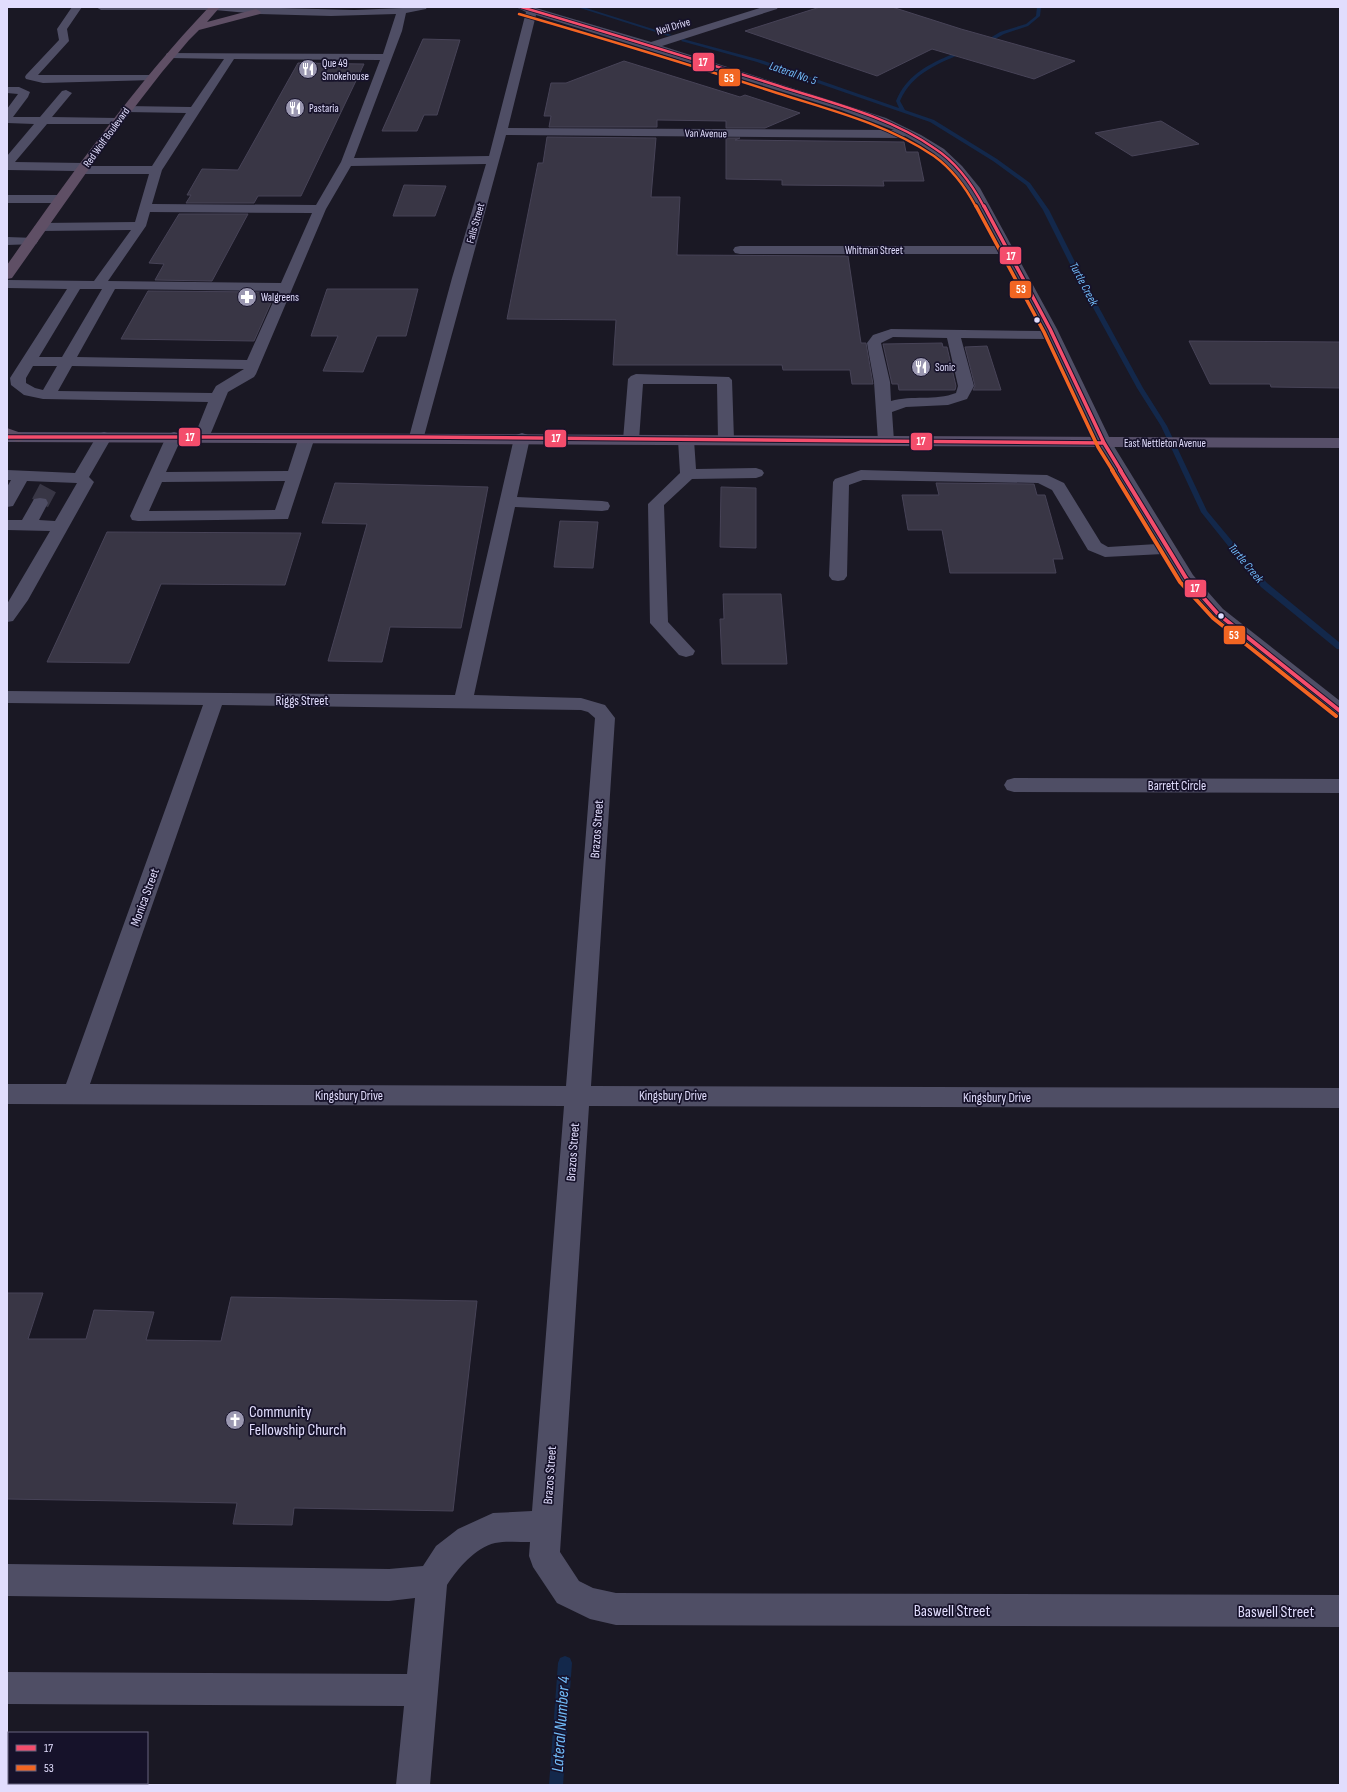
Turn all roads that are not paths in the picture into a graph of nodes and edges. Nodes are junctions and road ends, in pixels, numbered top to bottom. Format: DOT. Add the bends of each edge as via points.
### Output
graph roads {
  1 [pos="77,7"];
  2 [pos="101,7"];
  3 [pos="215,7"];
  4 [pos="225,7"];
  5 [pos="422,7"];
  6 [pos="513,7"];
  7 [pos="751,7"];
  8 [pos="773,7"];
  9 [pos="527,9"];
  10 [pos="402,10"];
  11 [pos="762,10"];
  12 [pos="256,12"];
  13 [pos="194,28"];
  14 [pos="650,46"];
  15 [pos="171,54"];
  16 [pos="231,56"];
  17 [pos="387,57"];
  18 [pos="150,78"];
  19 [pos="7,90"];
  20 [pos="66,93"];
  21 [pos="126,109"];
  22 [pos="194,110"];
  23 [pos="7,116"];
  24 [pos="7,120"];
  25 [pos="42,121"];
  26 [pos="117,121"];
  27 [pos="500,131"];
  28 [pos="912,134"];
  29 [pos="494,160"];
  30 [pos="347,162"];
  31 [pos="7,165"];
  32 [pos="83,169"];
  33 [pos="156,170"];
  34 [pos="7,199"];
  35 [pos="61,199"];
  36 [pos="145,208"];
  37 [pos="320,208"];
  38 [pos="140,226"];
  39 [pos="41,227"];
  40 [pos="7,241"];
  41 [pos="31,241"];
  42 [pos="740,250"];
  43 [pos="1007,250"];
  44 [pos="7,276"];
  45 [pos="76,285"];
  46 [pos="104,285"];
  47 [pos="286,287"];
  48 [pos="953,334"];
  49 [pos="1053,335"];
  50 [pos="29,361"];
  51 [pos="68,361"];
  52 [pos="252,365"];
  53 [pos="48,395"];
  54 [pos="217,398"];
  55 [pos="883,410"];
  56 [pos="10,436"];
  57 [pos="104,436"];
  58 [pos="174,436"];
  59 [pos="202,436"];
  60 [pos="307,437"];
  61 [pos="417,437"];
  62 [pos="522,438"];
  63 [pos="631,440"];
  64 [pos="686,440"];
  65 [pos="726,440"];
  66 [pos="886,441"];
  67 [pos="1104,443"];
  68 [pos="1340,443"];
  69 [pos="756,473"];
  70 [pos="688,474"];
  71 [pos="15,475"];
  72 [pos="294,476"];
  73 [pos="155,477"];
  74 [pos="80,478"];
  75 [pos="7,502"];
  76 [pos="508,502"];
  77 [pos="40,503"];
  78 [pos="602,506"];
  79 [pos="7,525"];
  80 [pos="28,525"];
  81 [pos="61,526"];
  82 [pos="1168,549"];
  83 [pos="838,576"];
  84 [pos="13,600"];
  85 [pos="7,617"];
  86 [pos="686,651"];
  87 [pos="7,697"];
  88 [pos="214,700"];
  89 [pos="463,702"];
  90 [pos="597,708"];
  91 [pos="1340,711"];
  92 [pos="1014,785"];
  93 [pos="1340,786"];
  94 [pos="7,1094"];
  95 [pos="74,1095"];
  96 [pos="576,1095"];
  97 [pos="1340,1098"];
  98 [pos="545,1526"];
  99 [pos="7,1580"];
  100 [pos="432,1581"];
  101 [pos="568,1592"];
  102 [pos="1340,1611"];
  103 [pos="7,1688"];
  104 [pos="422,1690"];
  105 [pos="413,1785"];
  1 -- 18 [label="street" via="62,29 64,41 30,77 43,80"];
  2 -- 3 [label="street"];
  3 -- 4 [label="street"];
  3 -- 12 [label="street"];
  3 -- 13 [label="highway, Red Wolf Boulevard"];
  5 -- 10 [label="street"];
  6 -- 9 [label="street"];
  7 -- 11 [label="street"];
  8 -- 11 [label="street, Neil Drive"];
  9 -- 14 [label="street"];
  9 -- 27 [label="street, Falls Street"];
  10 -- 12 [label="street" via="365,13"];
  10 -- 17 [label="street"];
  11 -- 14 [label="street, Neil Drive"];
  12 -- 13 [label="highway"];
  13 -- 15 [label="highway, Red Wolf Boulevard"];
  14 -- 28 [label="street" via="848,109"];
  15 -- 16 [label="street"];
  15 -- 18 [label="highway, Red Wolf Boulevard"];
  16 -- 17 [label="street"];
  16 -- 22 [label="street"];
  17 -- 30 [label="street"];
  18 -- 21 [label="highway, Red Wolf Boulevard"];
  19 -- 23 [label="street" via="19,90 24,92 24,95"];
  20 -- 25 [label="street"];
  21 -- 22 [label="street"];
  21 -- 26 [label="highway, Red Wolf Boulevard"];
  22 -- 33 [label="street"];
  24 -- 25 [label="street"];
  25 -- 26 [label="street"];
  25 -- 31 [label="street"];
  26 -- 32 [label="highway, Red Wolf Boulevard"];
  27 -- 28 [label="street, Van Avenue"];
  27 -- 29 [label="street, Falls Street"];
  28 -- 43 [label="street" via="945,155 966,177"];
  29 -- 30 [label="street"];
  29 -- 61 [label="street, Falls Street" via="459,278"];
  30 -- 37 [label="street"];
  31 -- 32 [label="street"];
  32 -- 33 [label="street"];
  32 -- 35 [label="highway, Red Wolf Boulevard"];
  33 -- 36 [label="street"];
  34 -- 35 [label="street"];
  35 -- 39 [label="highway, Red Wolf Boulevard"];
  36 -- 37 [label="street"];
  36 -- 38 [label="street"];
  37 -- 47 [label="street"];
  38 -- 39 [label="street"];
  38 -- 46 [label="street"];
  39 -- 41 [label="highway, Red Wolf Boulevard"];
  40 -- 41 [label="street"];
  41 -- 44 [label="highway, Red Wolf Boulevard"];
  42 -- 43 [label="street, Whitman Street"];
  43 -- 49 [label="street"];
  44 -- 45 [label="street"];
  45 -- 46 [label="street"];
  45 -- 50 [label="street"];
  46 -- 47 [label="street"];
  46 -- 51 [label="street"];
  47 -- 52 [label="street"];
  48 -- 49 [label="street"];
  48 -- 55 [label="street" via="966,386 962,396 945,401 895,403"];
  48 -- 55 [label="street" via="891,334 878,338 874,343 882,382"];
  49 -- 67 [label="street"];
  50 -- 51 [label="street"];
  50 -- 53 [label="street" via="18,378 19,385 34,395"];
  51 -- 52 [label="street"];
  51 -- 53 [label="street"];
  52 -- 54 [label="street" via="249,374 221,390"];
  53 -- 54 [label="street"];
  54 -- 59 [label="street"];
  55 -- 66 [label="street"];
  56 -- 57 [label="main road, East Nettleton Avenue"];
  57 -- 58 [label="main road, East Nettleton Avenue"];
  57 -- 74 [label="street"];
  58 -- 59 [label="main road, East Nettleton Avenue"];
  58 -- 73 [label="street"];
  59 -- 60 [label="main road, East Nettleton Avenue"];
  60 -- 61 [label="main road, East Nettleton Avenue"];
  60 -- 72 [label="street"];
  61 -- 62 [label="main road, East Nettleton Avenue"];
  62 -- 63 [label="main road, East Nettleton Avenue"];
  62 -- 76 [label="street"];
  63 -- 64 [label="main road, East Nettleton Avenue"];
  63 -- 65 [label="street" via="636,379 724,380"];
  64 -- 65 [label="main road, East Nettleton Avenue"];
  64 -- 70 [label="street"];
  65 -- 66 [label="main road, East Nettleton Avenue"];
  66 -- 67 [label="main road, East Nettleton Avenue"];
  67 -- 68 [label="main road, East Nettleton Avenue"];
  67 -- 82 [label="street"];
  69 -- 70 [label="street"];
  70 -- 86 [label="street" via="656,504 659,623"];
  71 -- 74 [label="street" via="52,482"];
  71 -- 75 [label="street"];
  72 -- 73 [label="street"];
  72 -- 73 [label="street" via="282,515 138,516"];
  74 -- 81 [label="street" via="86,482"];
  76 -- 78 [label="street"];
  76 -- 89 [label="street"];
  77 -- 80 [label="street"];
  79 -- 80 [label="street"];
  80 -- 81 [label="street"];
  81 -- 84 [label="street"];
  82 -- 83 [label="street" via="1105,552 1094,546 1058,487 1041,478 861,475 841,482"];
  82 -- 91 [label="street" via="1186,578 1217,613"];
  84 -- 85 [label="street"];
  87 -- 88 [label="street, Riggs Street"];
  88 -- 89 [label="street, Riggs Street"];
  88 -- 95 [label="street, Monica Street"];
  89 -- 90 [label="street, Riggs Street" via="581,704"];
  90 -- 96 [label="street, Brazos Street" via="605,718"];
  92 -- 93 [label="street, Barrett Circle"];
  94 -- 95 [label="street, Kingsbury Drive"];
  95 -- 96 [label="street, Kingsbury Drive"];
  96 -- 97 [label="street, Kingsbury Drive"];
  96 -- 98 [label="street, Brazos Street"];
  98 -- 100 [label="street" via="493,1528 469,1540 447,1557"];
  98 -- 101 [label="street, Brazos Street" via="544,1556"];
  99 -- 100 [label="street" via="381,1585"];
  100 -- 104 [label="street"];
  101 -- 102 [label="street, Baswell Street" via="590,1603 616,1609"];
  103 -- 104 [label="street"];
  104 -- 105 [label="street"];
}
